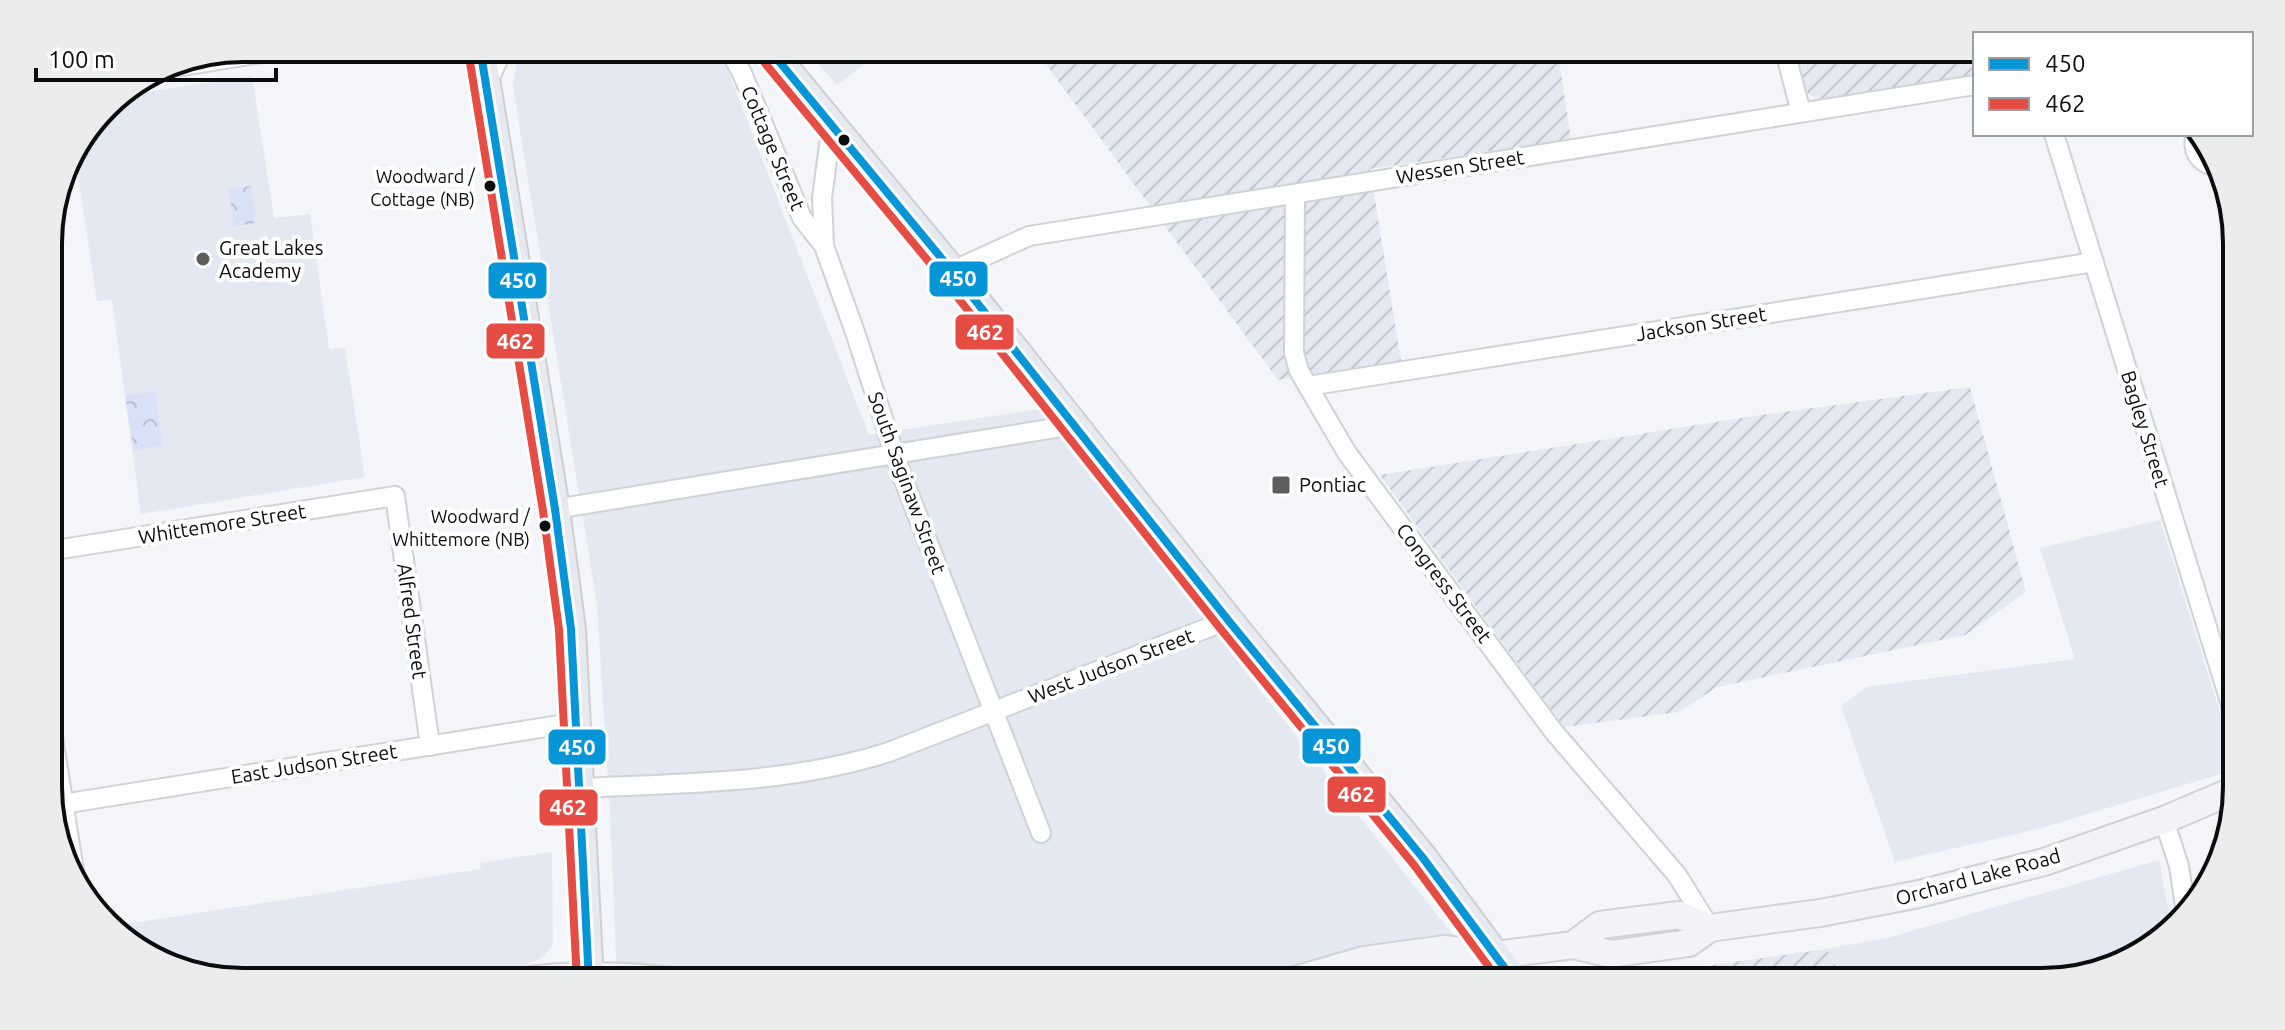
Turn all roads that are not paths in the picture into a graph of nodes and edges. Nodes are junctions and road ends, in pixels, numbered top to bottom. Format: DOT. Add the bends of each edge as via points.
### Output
graph roads {
  1 [pos="482,62"];
  2 [pos="497,62"];
  3 [pos="736,62"];
  4 [pos="780,62"];
  5 [pos="1788,62"];
  6 [pos="486,85"];
  7 [pos="1973,85"];
  8 [pos="1801,112"];
  9 [pos="832,123"];
  10 [pos="2055,136"];
  11 [pos="2193,144"];
  12 [pos="2203,161"];
  13 [pos="1295,194"];
  14 [pos="824,246"];
  15 [pos="2094,262"];
  16 [pos="952,271"];
  17 [pos="1308,386"];
  18 [pos="1074,425"];
  19 [pos="894,453"];
  20 [pos="395,496"];
  21 [pos="555,509"];
  22 [pos="62,549"];
  23 [pos="1228,620"];
  24 [pos="2223,679"];
  25 [pos="993,711"];
  26 [pos="578,722"];
  27 [pos="430,746"];
  28 [pos="580,788"];
  29 [pos="2222,795"];
  30 [pos="63,804"];
  31 [pos="2164,820"];
  32 [pos="1041,833"];
  33 [pos="2184,899"];
  34 [pos="1710,928"];
  35 [pos="1495,955"];
  36 [pos="588,968"];
  37 [pos="1336,968"];
  38 [pos="1458,968"];
  39 [pos="1505,968"];
  1 -- 6 [label="main road"];
  2 -- 6 [label="street"];
  3 -- 14 [label="street, Cottage Street" via="802,218"];
  4 -- 9 [label="main road"];
  5 -- 8 [label="street"];
  6 -- 21 [label="main road"];
  7 -- 8 [label="street, Wessen Street"];
  8 -- 13 [label="street, Wessen Street"];
  9 -- 14 [label="street, South Saginaw Street" via="822,198"];
  9 -- 16 [label="main road"];
  10 -- 15 [label="street, Bagley Street"];
  11 -- 12 [label="street"];
  13 -- 16 [label="street, Wessen Street" via="1029,236"];
  13 -- 17 [label="street, Congress Street" via="1294,353"];
  14 -- 19 [label="street, South Saginaw Street"];
  15 -- 17 [label="street, Jackson Street"];
  15 -- 24 [label="street, Bagley Street"];
  16 -- 18 [label="main road"];
  17 -- 34 [label="street, Congress Street" via="1356,465 1554,732 1677,875"];
  18 -- 19 [label="street"];
  18 -- 23 [label="main road"];
  19 -- 21 [label="street"];
  19 -- 25 [label="street, South Saginaw Street"];
  20 -- 22 [label="street, Whittemore Street"];
  20 -- 27 [label="street, Alfred Street"];
  21 -- 26 [label="main road"];
  23 -- 25 [label="street, West Judson Street"];
  23 -- 35 [label="main road" via="1423,858"];
  25 -- 28 [label="street" via="889,752 809,773"];
  25 -- 32 [label="street, South Saginaw Street"];
  26 -- 27 [label="street, East Judson Street"];
  26 -- 28 [label="main road"];
  27 -- 30 [label="street, East Judson Street"];
  28 -- 36 [label="main road"];
  29 -- 31 [label="main road, Orchard Lake Road"];
  31 -- 33 [label="street"];
  31 -- 34 [label="main road, Orchard Lake Road" via="1958,885 1845,909"];
  34 -- 35 [label="main road, Orchard Lake Road" via="1689,943 1611,954 1573,945"];
  35 -- 37 [label="main road" via="1445,949"];
  35 -- 38 [label="main road"];
  35 -- 39 [label="main road"];
}
